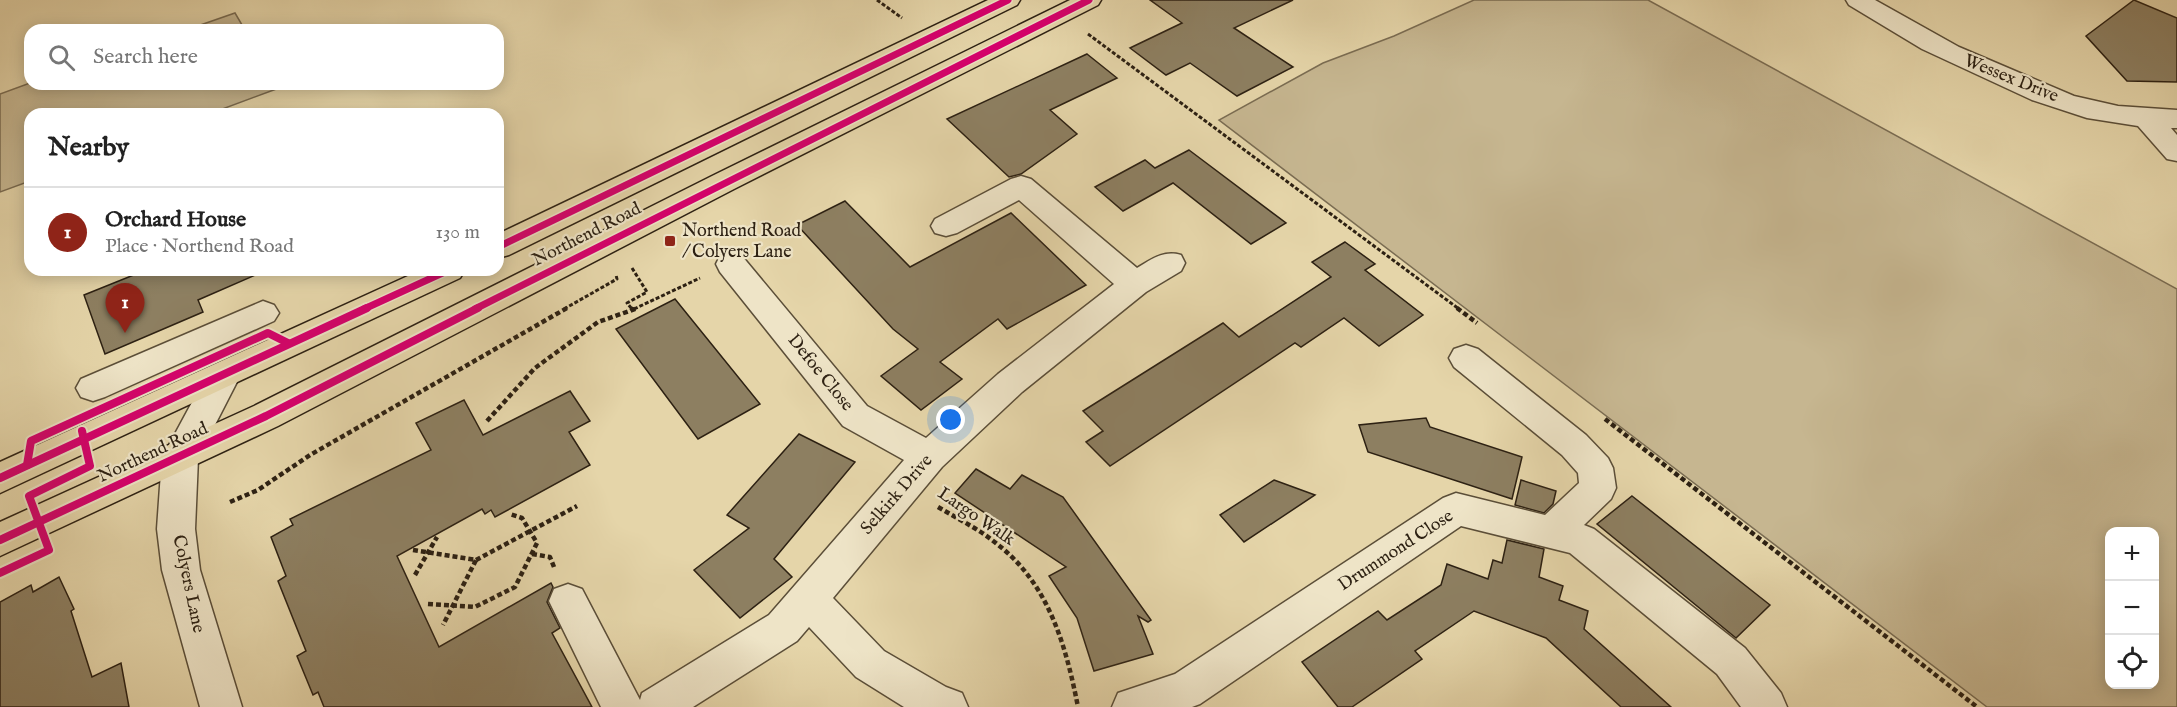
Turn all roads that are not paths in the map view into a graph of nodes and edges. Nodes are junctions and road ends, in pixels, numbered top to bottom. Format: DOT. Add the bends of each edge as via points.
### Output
graph roads {
  1 [pos="1008,0"];
  2 [pos="1089,0"];
  3 [pos="1858,0"];
  4 [pos="2147,119"];
  5 [pos="2177,119"];
  6 [pos="2177,152"];
  7 [pos="946,226"];
  8 [pos="504,244"];
  9 [pos="1170,263"];
  10 [pos="730,264"];
  11 [pos="436,276"];
  12 [pos="1135,284"];
  13 [pos="263,313"];
  14 [pos="1466,358"];
  15 [pos="223,376"];
  16 [pos="93,388"];
  17 [pos="929,457"];
  18 [pos="180,458"];
  19 [pos="0,478"];
  20 [pos="1551,532"];
  21 [pos="0,540"];
  22 [pos="808,599"];
  23 [pos="568,601"];
  24 [pos="1193,699"];
  25 [pos="221,707"];
  26 [pos="622,707"];
  27 [pos="657,707"];
  28 [pos="947,707"];
  29 [pos="1134,707"];
  30 [pos="1766,707"];
  1 -- 8 [label="main road, Northend Road"];
  2 -- 18 [label="main road, Northend Road"];
  3 -- 4 [label="street, Wessex Drive" via="1904,30 2034,90 2098,112"];
  4 -- 5 [label="street, Wessex Drive"];
  4 -- 6 [label="street"];
  7 -- 12 [label="street" via="1021,186"];
  9 -- 12 [label="street, Selkirk Drive"];
  10 -- 17 [label="street, Defoe Close" via="855,416"];
  11 -- 15 [label="main road"];
  12 -- 17 [label="street, Selkirk Drive" via="1010,384"];
  13 -- 16 [label="street"];
  14 -- 20 [label="street" via="1574,444 1595,468 1598,488"];
  15 -- 18 [label="street"];
  15 -- 19 [label="main road"];
  17 -- 22 [label="street, Selkirk Drive"];
  18 -- 21 [label="main road, Northend Road"];
  18 -- 25 [label="street, Colyers Lane" via="176,529 181,570"];
  20 -- 24 [label="street, Drummond Close" via="1456,509"];
  20 -- 30 [label="street, Drummond Close" via="1581,540 1723,654"];
  22 -- 27 [label="street, Selkirk Drive" via="783,628"];
  22 -- 28 [label="street" via="870,664"];
  23 -- 26 [label="street"];
  24 -- 29 [label="street, Drummond Close"];
}
